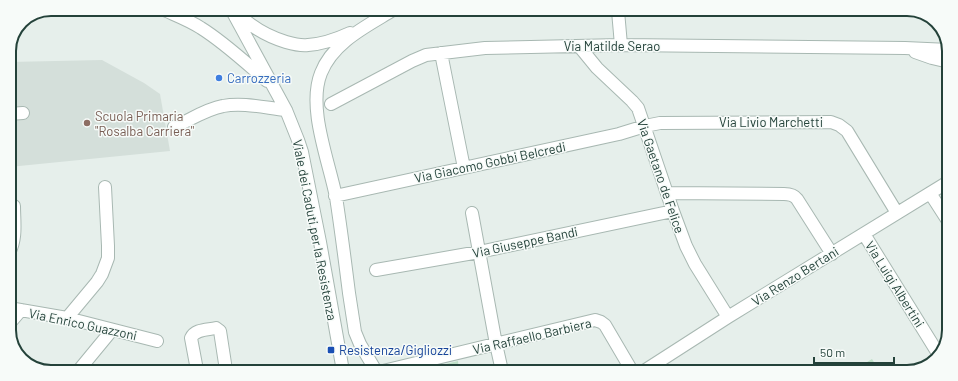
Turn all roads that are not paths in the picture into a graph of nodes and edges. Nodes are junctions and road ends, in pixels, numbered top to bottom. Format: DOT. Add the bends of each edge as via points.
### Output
graph roads {
  1 [pos="179,16"];
  2 [pos="234,16"];
  3 [pos="240,16"];
  4 [pos="383,16"];
  5 [pos="619,16"];
  6 [pos="369,24"];
  7 [pos="621,45"];
  8 [pos="579,46"];
  9 [pos="905,48"];
  10 [pos="942,50"];
  11 [pos="441,53"];
  12 [pos="942,60"];
  13 [pos="273,86"];
  14 [pos="331,104"];
  15 [pos="286,110"];
  16 [pos="23,113"];
  17 [pos="16,114"];
  18 [pos="644,126"];
  19 [pos="174,127"];
  20 [pos="464,168"];
  21 [pos="942,186"];
  22 [pos="105,187"];
  23 [pos="930,193"];
  24 [pos="667,194"];
  25 [pos="335,196"];
  26 [pos="672,211"];
  27 [pos="942,212"];
  28 [pos="472,213"];
  29 [pos="897,213"];
  30 [pos="864,234"];
  31 [pos="479,252"];
  32 [pos="832,254"];
  33 [pos="376,270"];
  34 [pos="16,309"];
  35 [pos="728,317"];
  36 [pos="67,318"];
  37 [pos="112,330"];
  38 [pos="157,341"];
  39 [pos="496,344"];
  40 [pos="936,350"];
  41 [pos="83,365"];
  42 [pos="196,365"];
  43 [pos="222,365"];
  44 [pos="342,365"];
  45 [pos="372,365"];
  46 [pos="408,365"];
  47 [pos="501,365"];
  48 [pos="628,365"];
  49 [pos="653,365"];
  1 -- 13 [label="street" via="216,38"];
  2 -- 13 [label="street, Viale dei Caduti per la Resistenza"];
  3 -- 6 [label="street, Viale dei Caduti per la Resistenza" via="268,36 307,45 336,39"];
  4 -- 6 [label="street, Viale dei Caduti per la Resistenza"];
  5 -- 7 [label="street"];
  6 -- 25 [label="street, Viale dei Caduti per la Resistenza" via="333,53 323,68 318,86 316,102"];
  7 -- 8 [label="street, Via Matilde Serao"];
  7 -- 9 [label="street, Via Matilde Serao"];
  8 -- 11 [label="street, Via Matilde Serao" via="478,48"];
  8 -- 18 [label="street, Via Gaetano de Felice" via="597,68 634,102"];
  9 -- 10 [label="street, Via Matilde Serao"];
  9 -- 12 [label="street, Via Matilde Serao"];
  11 -- 14 [label="street, Via Matilde Serao" via="426,55 412,61"];
  11 -- 20 [label="street"];
  13 -- 15 [label="street, Viale dei Caduti per la Resistenza"];
  15 -- 19 [label="street" via="248,105 224,106"];
  15 -- 44 [label="street, Viale dei Caduti per la Resistenza" via="302,152"];
  16 -- 17 [label="street"];
  18 -- 20 [label="street, Via Giacomo Gobbi Belcredi" via="619,134"];
  18 -- 24 [label="street, Via Gaetano de Felice"];
  18 -- 29 [label="street, Via Livio Marchetti" via="666,123 836,123 849,133"];
  20 -- 25 [label="street, Via Giacomo Gobbi Belcredi"];
  21 -- 23 [label="street, Via Renzo Bertani"];
  22 -- 36 [label="street" via="108,246 106,266 97,282"];
  23 -- 27 [label="street"];
  23 -- 29 [label="street, Via Renzo Bertani"];
  24 -- 26 [label="street, Via Gaetano de Felice"];
  24 -- 32 [label="street" via="791,195 797,199"];
  25 -- 45 [label="street, Viale dei Caduti per la Resistenza" via="355,332"];
  26 -- 31 [label="street, Via Giuseppe Bandi"];
  26 -- 35 [label="street, Via Gaetano de Felice" via="690,256"];
  28 -- 31 [label="street"];
  29 -- 30 [label="street, Via Renzo Bertani"];
  30 -- 32 [label="street, Via Renzo Bertani"];
  30 -- 40 [label="street, Via Luigi Albertini"];
  31 -- 33 [label="street, Via Giuseppe Bandi"];
  31 -- 39 [label="street"];
  32 -- 35 [label="street, Via Renzo Bertani"];
  34 -- 36 [label="street, Via Enrico Guazzoni"];
  35 -- 49 [label="street, Via Renzo Bertani"];
  36 -- 37 [label="street, Via Enrico Guazzoni"];
  37 -- 38 [label="street, Via Enrico Guazzoni"];
  37 -- 41 [label="street"];
  39 -- 46 [label="street, Via Raffaello Barbiera"];
  39 -- 47 [label="street"];
  39 -- 48 [label="street, Via Raffaello Barbiera" via="592,320 605,325"];
  42 -- 43 [label="street" via="191,338 197,332 217,333"];
}
